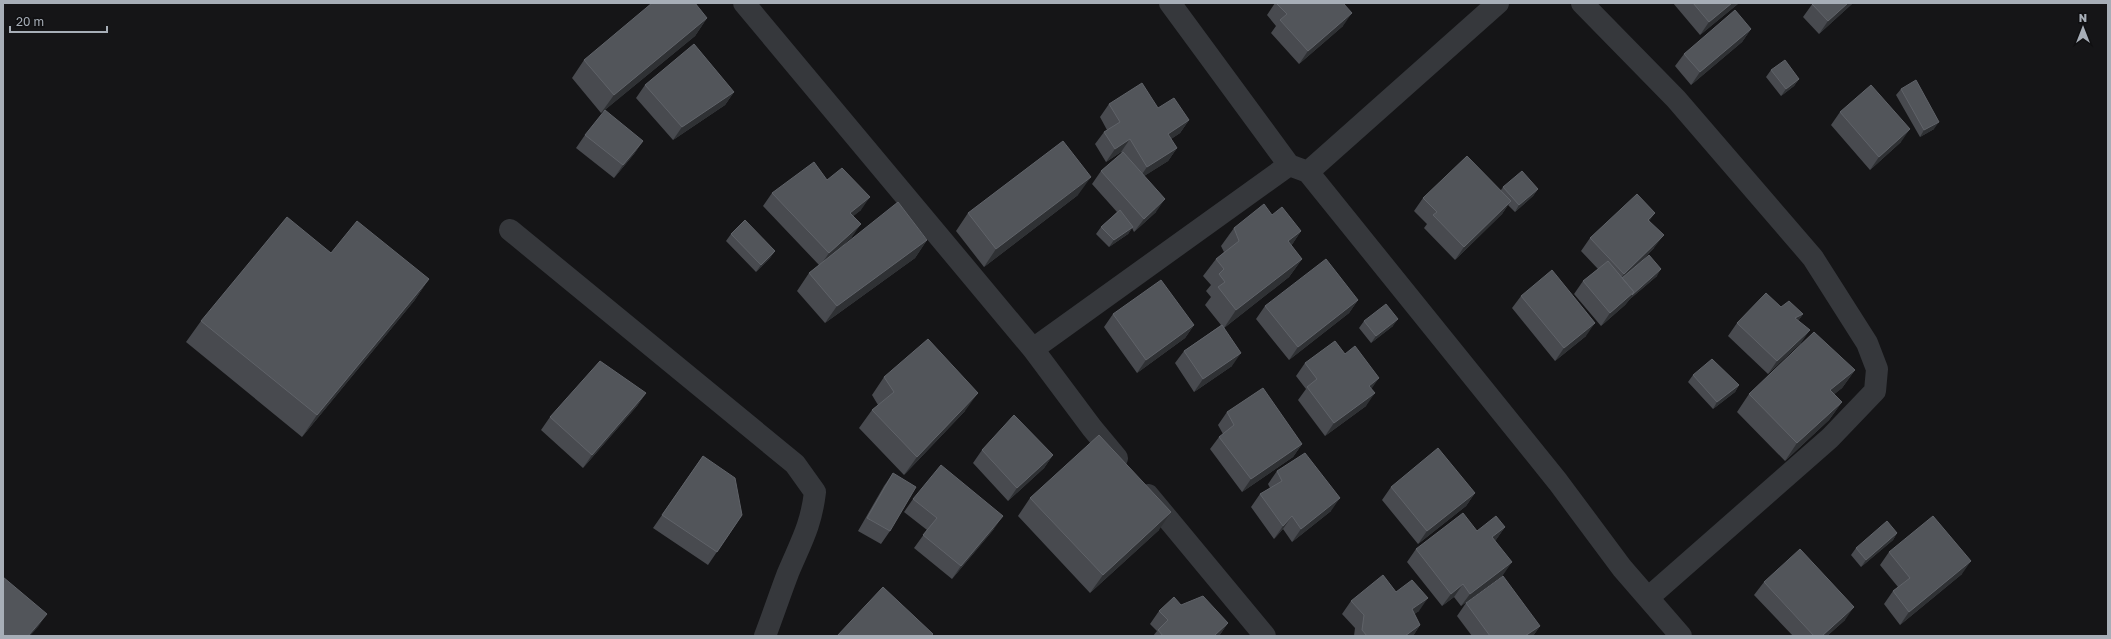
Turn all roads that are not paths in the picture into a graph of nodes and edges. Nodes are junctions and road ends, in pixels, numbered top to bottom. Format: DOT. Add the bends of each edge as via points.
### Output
graph roads {
  1 [pos="744,3"];
  2 [pos="1170,3"];
  3 [pos="1498,3"];
  4 [pos="1582,3"];
  5 [pos="1298,169"];
  6 [pos="510,230"];
  7 [pos="1033,349"];
  8 [pos="1649,597"];
  9 [pos="765,636"];
  10 [pos="1265,636"];
  11 [pos="1681,636"];
  1 -- 7 [label="street"];
  2 -- 5 [label="street"];
  3 -- 5 [label="street"];
  4 -- 8 [label="street" via="1676,99 1813,258 1867,343 1876,369 1876,391 1855,414"];
  5 -- 7 [label="street"];
  5 -- 8 [label="street" via="1558,482 1622,568"];
  6 -- 9 [label="street" via="795,464 815,492 812,516"];
  7 -- 10 [label="street" via="1092,428"];
  8 -- 11 [label="street"];
}
